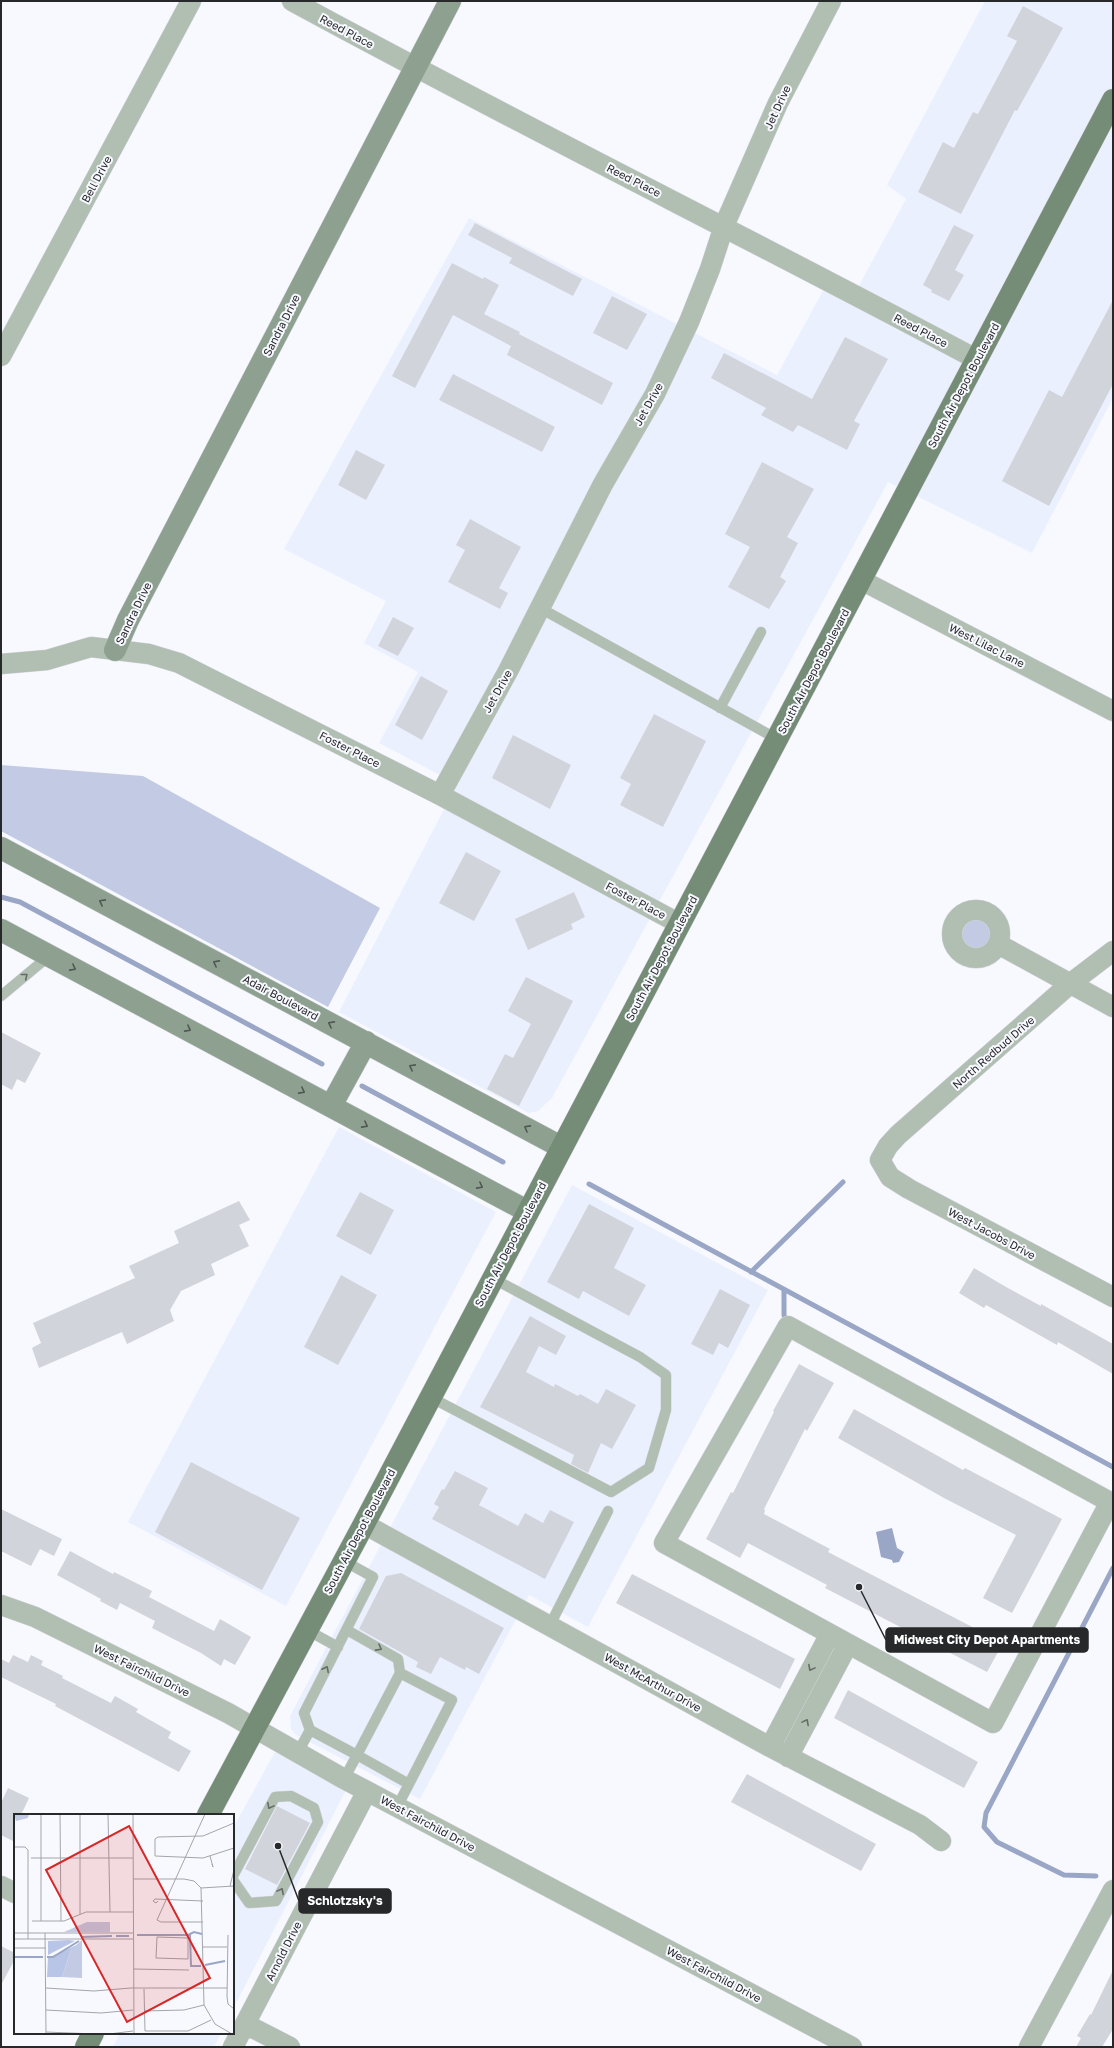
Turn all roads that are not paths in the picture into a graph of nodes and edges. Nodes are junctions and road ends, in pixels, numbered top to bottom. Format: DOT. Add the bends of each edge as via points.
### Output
graph roads {
  1 [pos="190,1"];
  2 [pos="292,1"];
  3 [pos="450,1"];
  4 [pos="831,1"];
  5 [pos="414,67"];
  6 [pos="1113,100"];
  7 [pos="724,226"];
  8 [pos="1,356"];
  9 [pos="976,359"];
  10 [pos="861,580"];
  11 [pos="540,608"];
  12 [pos="761,632"];
  13 [pos="115,650"];
  14 [pos="1,664"];
  15 [pos="720,708"];
  16 [pos="1113,711"];
  17 [pos="777,739"];
  18 [pos="440,795"];
  19 [pos="1,848"];
  20 [pos="680,924"];
  21 [pos="1,930"];
  22 [pos="998,944"];
  23 [pos="1113,951"];
  24 [pos="49,956"];
  25 [pos="1071,983"];
  26 [pos="1,996"];
  27 [pos="1113,1007"];
  28 [pos="366,1042"];
  29 [pos="331,1106"];
  30 [pos="561,1147"];
  31 [pos="880,1160"];
  32 [pos="527,1211"];
  33 [pos="492,1278"];
  34 [pos="1113,1297"];
  35 [pos="430,1396"];
  36 [pos="608,1511"];
  37 [pos="364,1524"];
  38 [pos="344,1561"];
  39 [pos="1,1605"];
  40 [pos="550,1625"];
  41 [pos="306,1630"];
  42 [pos="347,1630"];
  43 [pos="830,1634"];
  44 [pos="848,1644"];
  45 [pos="338,1647"];
  46 [pos="400,1673"];
  47 [pos="253,1729"];
  48 [pos="310,1730"];
  49 [pos="770,1747"];
  50 [pos="297,1754"];
  51 [pos="357,1756"];
  52 [pos="788,1757"];
  53 [pos="344,1779"];
  54 [pos="409,1784"];
  55 [pos="367,1791"];
  56 [pos="397,1807"];
  57 [pos="209,1814"];
  58 [pos="941,1841"];
  59 [pos="234,1874"];
  60 [pos="234,1881"];
  61 [pos="1,1886"];
  62 [pos="1113,1890"];
  63 [pos="14,1892"];
  64 [pos="246,2024"];
  65 [pos="92,2034"];
  66 [pos="86,2047"];
  67 [pos="232,2047"];
  68 [pos="290,2047"];
  69 [pos="852,2047"];
  70 [pos="1029,2047"];
  1 -- 8 [label="street, Bell Drive"];
  2 -- 5 [label="street, Reed Place"];
  3 -- 5 [label="street, Sandra Drive"];
  4 -- 7 [label="street, Jet Drive" via="778,103"];
  5 -- 7 [label="street, Reed Place"];
  5 -- 13 [label="street, Sandra Drive" via="128,620"];
  6 -- 9 [label="main road, South Air Depot Boulevard"];
  7 -- 9 [label="street, Reed Place"];
  7 -- 11 [label="street, Jet Drive" via="694,309 655,394 603,484"];
  9 -- 10 [label="main road, South Air Depot Boulevard"];
  10 -- 16 [label="street, West Lilac Lane"];
  10 -- 17 [label="main road, South Air Depot Boulevard"];
  11 -- 15 [label="lane"];
  11 -- 18 [label="street, Jet Drive"];
  12 -- 15 [label="lane"];
  13 -- 14 [label="street, Foster Place" via="91,646 47,660"];
  13 -- 18 [label="street, Foster Place" via="150,654 179,664"];
  15 -- 17 [label="lane"];
  17 -- 20 [label="main road, South Air Depot Boulevard"];
  18 -- 20 [label="street, Foster Place"];
  28 -- 19 [label="street, Adair Boulevard, one-way"];
  20 -- 30 [label="main road, South Air Depot Boulevard"];
  21 -- 24 [label="street"];
  22 -- 25 [label="street"];
  23 -- 25 [label="street, North Redbud Drive"];
  26 -- 24 [label="lane, one-way"];
  24 -- 29 [label="street, one-way"];
  25 -- 27 [label="street"];
  25 -- 31 [label="street, North Redbud Drive" via="898,1135"];
  28 -- 29 [label="street"];
  30 -- 28 [label="street, Adair Boulevard, one-way"];
  29 -- 32 [label="street, one-way"];
  30 -- 32 [label="main road, South Air Depot Boulevard"];
  31 -- 34 [label="street, West Jacobs Drive" via="890,1177 909,1189"];
  32 -- 33 [label="main road, South Air Depot Boulevard"];
  33 -- 35 [label="main road, South Air Depot Boulevard"];
  33 -- 35 [label="lane" via="640,1357 666,1375 666,1410 649,1468 612,1492"];
  35 -- 37 [label="main road, South Air Depot Boulevard"];
  36 -- 40 [label="lane"];
  37 -- 38 [label="main road, South Air Depot Boulevard"];
  37 -- 40 [label="street, West McArthur Drive"];
  38 -- 41 [label="main road, South Air Depot Boulevard"];
  38 -- 42 [label="lane" via="373,1578"];
  39 -- 47 [label="street, West Fairchild Drive" via="35,1617 228,1713"];
  40 -- 49 [label="street, West McArthur Drive"];
  41 -- 45 [label="lane"];
  41 -- 47 [label="main road, South Air Depot Boulevard"];
  42 -- 45 [label="lane"];
  42 -- 46 [label="lane, one-way" via="398,1659"];
  43 -- 44 [label="street"];
  43 -- 44 [label="street" via="664,1543 788,1326 1110,1502 993,1723"];
  43 -- 49 [label="street, one-way"];
  52 -- 44 [label="street, one-way"];
  48 -- 45 [label="lane, one-way" via="304,1713"];
  46 -- 51 [label="lane"];
  46 -- 54 [label="lane" via="452,1700"];
  47 -- 50 [label="street, West Fairchild Drive"];
  47 -- 57 [label="main road, South Air Depot Boulevard"];
  48 -- 50 [label="lane"];
  48 -- 51 [label="lane"];
  49 -- 52 [label="street, West McArthur Drive"];
  50 -- 53 [label="street, West Fairchild Drive"];
  51 -- 53 [label="lane"];
  51 -- 54 [label="lane"];
  52 -- 58 [label="street, West McArthur Drive" via="920,1825"];
  53 -- 55 [label="street, West Fairchild Drive"];
  54 -- 56 [label="lane"];
  55 -- 56 [label="street, West Fairchild Drive"];
  55 -- 64 [label="street, Arnold Drive"];
  56 -- 69 [label="street, West Fairchild Drive"];
  60 -- 59 [label="lane, one-way" via="249,1903 276,1901 318,1822 314,1808 291,1796 275,1797"];
  61 -- 63 [label="street"];
  62 -- 70 [label="street"];
  64 -- 67 [label="street, Arnold Drive"];
  64 -- 68 [label="street"];
  65 -- 66 [label="main road"];
}
